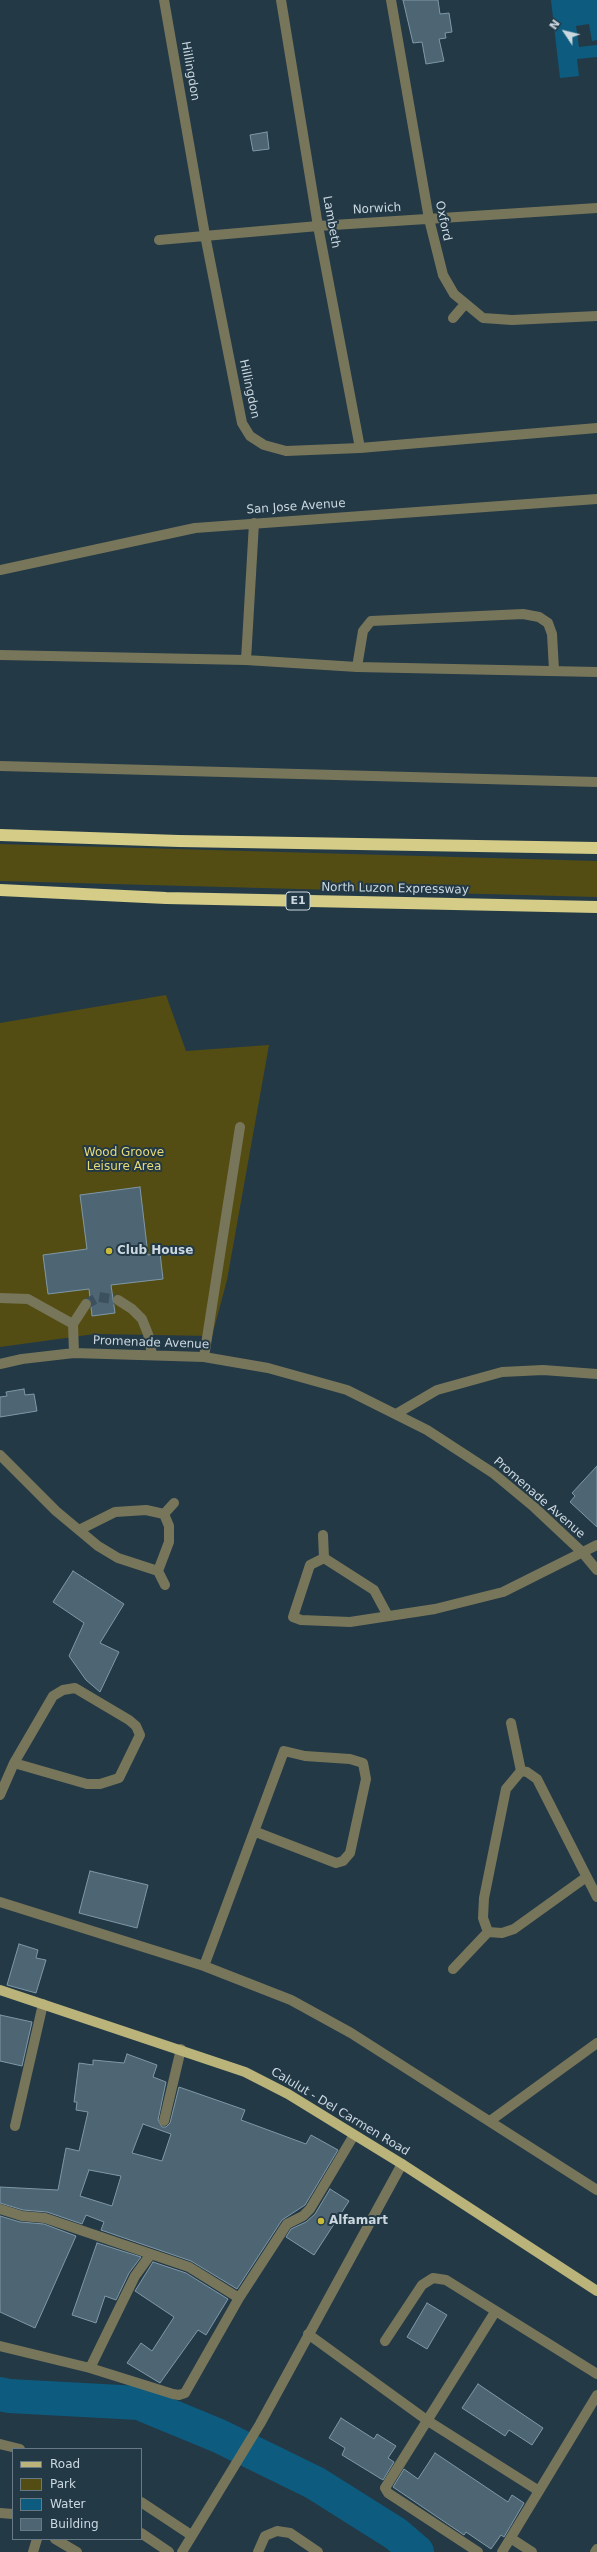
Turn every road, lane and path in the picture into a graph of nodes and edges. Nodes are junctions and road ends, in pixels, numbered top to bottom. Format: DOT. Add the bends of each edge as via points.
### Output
graph roads {
  1 [pos="164,0"];
  2 [pos="281,0"];
  3 [pos="391,0"];
  4 [pos="597,208"];
  5 [pos="429,220"];
  6 [pos="318,226"];
  7 [pos="205,235"];
  8 [pos="159,240"];
  9 [pos="466,304"];
  10 [pos="597,316"];
  11 [pos="453,318"];
  12 [pos="597,428"];
  13 [pos="360,448"];
  14 [pos="597,499"];
  15 [pos="254,523"];
  16 [pos="0,570"];
  17 [pos="0,655"];
  18 [pos="246,660"];
  19 [pos="357,667"];
  20 [pos="554,670"];
  21 [pos="597,672"];
  22 [pos="0,766"];
  23 [pos="597,782"];
  24 [pos="0,835"];
  25 [pos="597,848"];
  26 [pos="0,890"];
  27 [pos="597,907"];
  28 [pos="240,1127"];
  29 [pos="0,1298"];
  30 [pos="118,1300"];
  31 [pos="86,1304"];
  32 [pos="73,1324"];
  33 [pos="74,1353"];
  34 [pos="152,1354"];
  35 [pos="204,1357"];
  36 [pos="0,1364"];
  37 [pos="597,1374"];
  38 [pos="396,1414"];
  39 [pos="0,1455"];
  40 [pos="174,1503"];
  41 [pos="164,1514"];
  42 [pos="79,1530"];
  43 [pos="323,1535"];
  44 [pos="597,1545"];
  45 [pos="582,1552"];
  46 [pos="324,1558"];
  47 [pos="597,1570"];
  48 [pos="158,1571"];
  49 [pos="165,1585"];
  50 [pos="388,1616"];
  51 [pos="511,1723"];
  52 [pos="14,1763"];
  53 [pos="520,1771"];
  54 [pos="0,1795"];
  55 [pos="256,1832"];
  56 [pos="585,1878"];
  57 [pos="597,1897"];
  58 [pos="0,1902"];
  59 [pos="488,1932"];
  60 [pos="204,1966"];
  61 [pos="453,1969"];
  62 [pos="0,1990"];
  63 [pos="43,2004"];
  64 [pos="597,2043"];
  65 [pos="182,2049"];
  66 [pos="164,2121"];
  67 [pos="490,2121"];
  68 [pos="15,2126"];
  69 [pos="354,2135"];
  70 [pos="402,2164"];
  71 [pos="597,2190"];
  72 [pos="0,2209"];
  73 [pos="151,2254"];
  74 [pos="597,2291"];
  75 [pos="239,2298"];
  76 [pos="495,2312"];
  77 [pos="308,2334"];
  78 [pos="385,2341"];
  79 [pos="0,2346"];
  80 [pos="90,2368"];
  81 [pos="597,2374"];
  82 [pos="597,2394"];
  83 [pos="428,2420"];
  84 [pos="0,2444"];
  85 [pos="16,2448"];
  86 [pos="539,2491"];
  87 [pos="142,2503"];
  88 [pos="0,2513"];
  89 [pos="12,2514"];
  90 [pos="142,2535"];
  91 [pos="191,2535"];
  92 [pos="512,2539"];
  93 [pos="37,2540"];
  94 [pos="57,2540"];
  95 [pos="597,2549"];
  96 [pos="33,2552"];
  97 [pos="77,2552"];
  98 [pos="168,2552"];
  99 [pos="182,2552"];
  100 [pos="258,2552"];
  101 [pos="318,2552"];
  102 [pos="478,2552"];
  103 [pos="502,2552"];
  104 [pos="532,2552"];
  105 [pos="595,2552"];
  1 -- 7 [label="street, Hillingdon"];
  2 -- 6 [label="street, Lambeth"];
  3 -- 5 [label="street, Oxford"];
  4 -- 5 [label="street, Norwich"];
  5 -- 6 [label="street, Norwich"];
  5 -- 9 [label="street, Oxford" via="442,275 454,294"];
  6 -- 7 [label="street, Norwich"];
  6 -- 13 [label="street, Lambeth"];
  7 -- 8 [label="street, Norwich"];
  7 -- 13 [label="street, Hillingdon" via="246,440 286,451"];
  9 -- 10 [label="street, Oxford" via="484,318 512,320"];
  9 -- 11 [label="street"];
  12 -- 13 [label="street, Hillingdon"];
  14 -- 15 [label="street, San Jose Avenue"];
  15 -- 16 [label="street, San Jose Avenue" via="195,528"];
  15 -- 18 [label="street"];
  17 -- 18 [label="street"];
  18 -- 19 [label="street"];
  19 -- 20 [label="street"];
  19 -- 20 [label="street" via="362,631 372,621 523,614 539,617 548,623 552,634"];
  20 -- 21 [label="street"];
  22 -- 23 [label="street"];
  24 -- 25 [label="highway" via="179,841"];
  26 -- 27 [label="highway, North Luzon Expressway / E1" via="166,898"];
  28 -- 35 [label="street"];
  29 -- 32 [label="street" via="28,1299"];
  30 -- 34 [label="street" via="132,1309 142,1320"];
  31 -- 32 [label="street"];
  32 -- 33 [label="street"];
  33 -- 34 [label="street, Promenade Avenue"];
  33 -- 36 [label="street, Promenade Avenue"];
  34 -- 35 [label="street, Promenade Avenue"];
  35 -- 38 [label="street, Promenade Avenue" via="306,1377 347,1390"];
  37 -- 38 [label="street" via="543,1370 502,1372 437,1390"];
  38 -- 45 [label="street, Promenade Avenue" via="443,1440 493,1473"];
  39 -- 42 [label="street" via="16,1473"];
  40 -- 41 [label="street"];
  41 -- 42 [label="street" via="146,1510 115,1512"];
  41 -- 48 [label="street" via="169,1526 169,1542"];
  42 -- 48 [label="street" via="118,1558"];
  43 -- 46 [label="street"];
  44 -- 45 [label="street"];
  45 -- 47 [label="street, Promenade Avenue"];
  45 -- 50 [label="street" via="503,1592 434,1609"];
  46 -- 50 [label="street" via="374,1590"];
  46 -- 50 [label="street" via="310,1565 293,1617 301,1620 350,1622"];
  48 -- 49 [label="street"];
  51 -- 53 [label="street"];
  52 -- 52 [label="street" via="53,1696 62,1690 75,1688 129,1720 136,1726 140,1735 119,1778 100,1784 87,1784"];
  52 -- 54 [label="street"];
  53 -- 56 [label="street" via="527,1772 537,1779"];
  53 -- 59 [label="street" via="512,1778 504,1797 484,1898 482,1918"];
  55 -- 55 [label="street" via="284,1751 306,1756 350,1759 363,1763 366,1779 350,1853 343,1861 336,1863"];
  55 -- 60 [label="street"];
  56 -- 57 [label="street"];
  56 -- 59 [label="street" via="514,1929 502,1933"];
  58 -- 60 [label="street"];
  59 -- 61 [label="street"];
  60 -- 67 [label="street" via="291,2000 344,2029"];
  62 -- 63 [label="main road, Calulut - Del Carmen Road"];
  63 -- 65 [label="main road, Calulut - Del Carmen Road"];
  63 -- 68 [label="street"];
  64 -- 67 [label="street"];
  65 -- 66 [label="street"];
  65 -- 69 [label="main road, Calulut - Del Carmen Road" via="245,2072 288,2094"];
  67 -- 71 [label="street"];
  69 -- 70 [label="main road, Calulut - Del Carmen Road"];
  69 -- 75 [label="street" via="310,2209 303,2216 286,2224"];
  70 -- 74 [label="main road, Calulut - Del Carmen Road"];
  70 -- 77 [label="street"];
  72 -- 73 [label="street" via="22,2216 45,2218"];
  73 -- 75 [label="street" via="189,2267"];
  73 -- 80 [label="street" via="135,2276"];
  75 -- 80 [label="street" via="185,2393 173,2394"];
  76 -- 78 [label="street" via="446,2280 433,2278 422,2285"];
  76 -- 81 [label="street"];
  76 -- 83 [label="street"];
  77 -- 83 [label="street"];
  77 -- 91 [label="street" via="260,2424"];
  79 -- 80 [label="street"];
  82 -- 86 [label="street"];
  83 -- 86 [label="street"];
  83 -- 102 [label="street" via="385,2488 388,2493"];
  84 -- 85 [label="street"];
  86 -- 92 [label="street"];
  87 -- 91 [label="street"];
  88 -- 89 [label="street"];
  90 -- 98 [label="street"];
  91 -- 99 [label="street"];
  92 -- 103 [label="street"];
  92 -- 104 [label="street"];
  93 -- 96 [label="street"];
  94 -- 97 [label="street"];
  95 -- 105 [label="street"];
  100 -- 101 [label="street" via="265,2536 276,2531 290,2532"];
}
